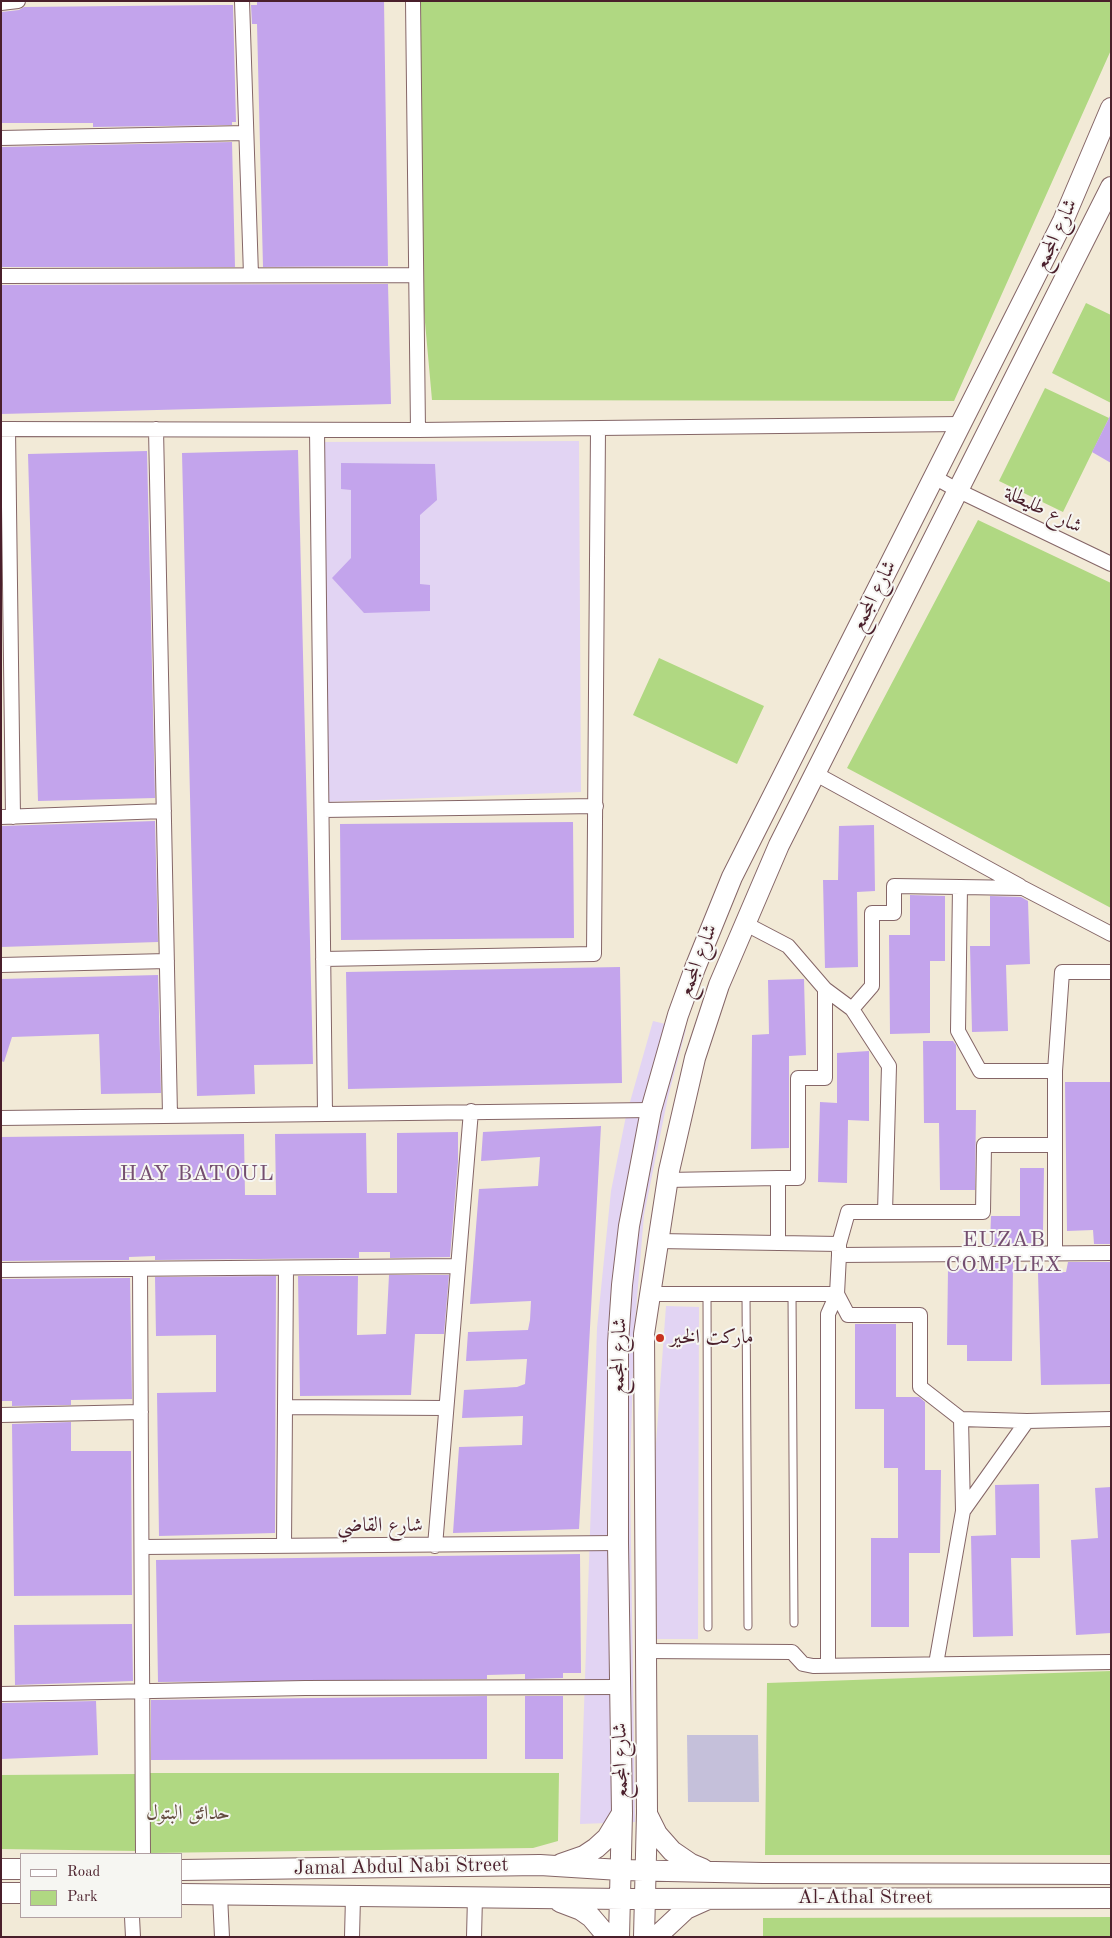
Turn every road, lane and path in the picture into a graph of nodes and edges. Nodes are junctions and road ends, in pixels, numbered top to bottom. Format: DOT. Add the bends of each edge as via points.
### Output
graph roads {
  1 [pos="18,1"];
  2 [pos="242,1"];
  3 [pos="413,1"];
  4 [pos="1,3"];
  5 [pos="1111,108"];
  6 [pos="246,133"];
  7 [pos="1,138"];
  8 [pos="1111,187"];
  9 [pos="251,275"];
  10 [pos="416,275"];
  11 [pos="1,276"];
  12 [pos="961,424"];
  13 [pos="4,429"];
  14 [pos="156,429"];
  15 [pos="598,429"];
  16 [pos="317,430"];
  17 [pos="418,430"];
  18 [pos="934,476"];
  19 [pos="959,491"];
  20 [pos="1111,564"];
  21 [pos="816,774"];
  22 [pos="596,806"];
  23 [pos="322,810"];
  24 [pos="164,811"];
  25 [pos="7,817"];
  26 [pos="960,887"];
  27 [pos="1023,888"];
  28 [pos="744,923"];
  29 [pos="1111,934"];
  30 [pos="322,959"];
  31 [pos="167,961"];
  32 [pos="1,965"];
  33 [pos="1111,972"];
  34 [pos="825,989"];
  35 [pos="852,1009"];
  36 [pos="1055,1071"];
  37 [pos="651,1110"];
  38 [pos="471,1111"];
  39 [pos="325,1113"];
  40 [pos="170,1115"];
  41 [pos="1,1118"];
  42 [pos="1055,1145"];
  43 [pos="778,1178"];
  44 [pos="667,1180"];
  45 [pos="885,1212"];
  46 [pos="658,1241"];
  47 [pos="778,1243"];
  48 [pos="839,1249"];
  49 [pos="1055,1253"];
  50 [pos="1111,1253"];
  51 [pos="457,1266"];
  52 [pos="286,1268"];
  53 [pos="140,1269"];
  54 [pos="1,1270"];
  55 [pos="707,1294"];
  56 [pos="746,1294"];
  57 [pos="792,1294"];
  58 [pos="837,1294"];
  59 [pos="648,1304"];
  60 [pos="620,1310"];
  61 [pos="618,1358"];
  62 [pos="645,1358"];
  63 [pos="285,1407"];
  64 [pos="445,1408"];
  65 [pos="141,1412"];
  66 [pos="1,1415"];
  67 [pos="961,1419"];
  68 [pos="1111,1419"];
  69 [pos="1027,1421"];
  70 [pos="963,1511"];
  71 [pos="618,1543"];
  72 [pos="284,1546"];
  73 [pos="434,1546"];
  74 [pos="142,1547"];
  75 [pos="619,1569"];
  76 [pos="645,1596"];
  77 [pos="794,1623"];
  78 [pos="748,1626"];
  79 [pos="708,1627"];
  80 [pos="645,1651"];
  81 [pos="1111,1662"];
  82 [pos="936,1664"];
  83 [pos="828,1666"];
  84 [pos="620,1687"];
  85 [pos="143,1690"];
  86 [pos="1,1694"];
  87 [pos="622,1820"];
  88 [pos="647,1821"];
  89 [pos="143,1853"];
  90 [pos="556,1866"];
  91 [pos="1,1869"];
  92 [pos="20,1869"];
  93 [pos="182,1870"];
  94 [pos="712,1872"];
  95 [pos="982,1874"];
  96 [pos="1111,1874"];
  97 [pos="632,1885"];
  98 [pos="1,1893"];
  99 [pos="20,1893"];
  100 [pos="182,1894"];
  101 [pos="220,1895"];
  102 [pos="354,1896"];
  103 [pos="475,1897"];
  104 [pos="550,1898"];
  105 [pos="712,1898"];
  106 [pos="982,1898"];
  107 [pos="1111,1898"];
  108 [pos="132,1918"];
  109 [pos="134,1937"];
  110 [pos="222,1937"];
  111 [pos="352,1937"];
  112 [pos="474,1937"];
  113 [pos="608,1937"];
  114 [pos="619,1937"];
  115 [pos="626,1937"];
  116 [pos="634,1937"];
  117 [pos="640,1937"];
  118 [pos="644,1937"];
  119 [pos="656,1937"];
  1 -- 4 [label="street"];
  2 -- 6 [label="street"];
  3 -- 10 [label="street"];
  5 -- 12 [label="street, شارع المجمع" via="1063,221"];
  6 -- 7 [label="street"];
  6 -- 9 [label="street"];
  8 -- 19 [label="street, شارع المجمع"];
  9 -- 10 [label="street"];
  9 -- 11 [label="street"];
  10 -- 17 [label="street"];
  12 -- 15 [label="street"];
  12 -- 18 [label="street, شارع المجمع"];
  13 -- 14 [label="street"];
  13 -- 25 [label="street"];
  14 -- 16 [label="street"];
  14 -- 24 [label="street"];
  15 -- 17 [label="street"];
  15 -- 22 [label="street"];
  16 -- 17 [label="street"];
  16 -- 23 [label="street"];
  18 -- 19 [label="street, شارع طليطلة"];
  18 -- 37 [label="street, شارع المجمع" via="732,876 694,968"];
  19 -- 20 [label="street, شارع طليطلة"];
  19 -- 21 [label="street, شارع المجمع"];
  21 -- 27 [label="street"];
  21 -- 28 [label="street, شارع المجمع"];
  22 -- 23 [label="street"];
  22 -- 30 [label="street" via="594,954"];
  23 -- 30 [label="street"];
  24 -- 25 [label="street"];
  24 -- 31 [label="street"];
  26 -- 27 [label="street"];
  26 -- 35 [label="street" via="894,886 894,913 872,913 872,986"];
  26 -- 36 [label="street" via="958,1031 980,1071"];
  27 -- 29 [label="street"];
  28 -- 34 [label="street" via="788,946"];
  28 -- 44 [label="street, شارع المجمع" via="695,1058"];
  30 -- 39 [label="street"];
  31 -- 32 [label="street"];
  31 -- 40 [label="street"];
  33 -- 36 [label="street" via="1062,972"];
  34 -- 35 [label="street"];
  34 -- 43 [label="street" via="825,1078 798,1078 798,1178"];
  35 -- 45 [label="street" via="889,1066"];
  36 -- 42 [label="street"];
  37 -- 38 [label="street"];
  37 -- 60 [label="street, شارع المجمع" via="629,1226"];
  38 -- 39 [label="street"];
  38 -- 51 [label="street"];
  39 -- 40 [label="street"];
  40 -- 41 [label="street"];
  42 -- 45 [label="street" via="984,1145 983,1212"];
  42 -- 49 [label="street"];
  43 -- 44 [label="street"];
  43 -- 47 [label="street"];
  44 -- 46 [label="street, شارع المجمع"];
  45 -- 48 [label="street" via="848,1212"];
  46 -- 47 [label="street"];
  46 -- 59 [label="street, شارع المجمع"];
  47 -- 48 [label="street"];
  48 -- 49 [label="street"];
  48 -- 58 [label="street"];
  49 -- 50 [label="street"];
  51 -- 52 [label="street"];
  51 -- 64 [label="street"];
  52 -- 53 [label="street"];
  52 -- 63 [label="street"];
  53 -- 54 [label="street"];
  53 -- 65 [label="street"];
  55 -- 56 [label="street"];
  55 -- 59 [label="street"];
  55 -- 79 [label="lane"];
  56 -- 57 [label="street"];
  56 -- 78 [label="lane"];
  57 -- 58 [label="street"];
  57 -- 77 [label="lane"];
  58 -- 67 [label="street" via="848,1315 920,1315 920,1387"];
  58 -- 83 [label="street" via="828,1314"];
  59 -- 60 [label="street" via="639,1323 631,1324 624,1320"];
  59 -- 62 [label="street, شارع المجمع"];
  60 -- 61 [label="street, شارع المجمع"];
  61 -- 62 [label="street" via="623,1348 634,1344 641,1348"];
  61 -- 71 [label="street, شارع المجمع"];
  62 -- 76 [label="street, شارع المجمع"];
  63 -- 64 [label="street"];
  63 -- 72 [label="street"];
  64 -- 73 [label="street"];
  65 -- 66 [label="street"];
  65 -- 74 [label="street"];
  67 -- 69 [label="street"];
  67 -- 70 [label="street"];
  68 -- 69 [label="street"];
  69 -- 70 [label="street"];
  70 -- 82 [label="street"];
  71 -- 73 [label="street, شارع القاضي"];
  71 -- 75 [label="street, شارع المجمع"];
  72 -- 73 [label="street, شارع القاضي"];
  72 -- 74 [label="street, شارع القاضي"];
  74 -- 85 [label="street"];
  75 -- 76 [label="street" via="630,1622 640,1619"];
  75 -- 84 [label="street, شارع المجمع"];
  76 -- 80 [label="street, شارع المجمع"];
  80 -- 83 [label="street" via="792,1652 803,1664"];
  80 -- 88 [label="street, شارع المجمع"];
  81 -- 82 [label="street"];
  82 -- 83 [label="street"];
  84 -- 85 [label="street"];
  84 -- 87 [label="street, شارع المجمع"];
  85 -- 86 [label="street"];
  85 -- 89 [label="street"];
  87 -- 88 [label="street" via="636,1830"];
  87 -- 90 [label="street" via="596,1848"];
  87 -- 97 [label="street, شارع المجمع"];
  88 -- 94 [label="street" via="672,1851 691,1864"];
  88 -- 97 [label="street, شارع المجمع"];
  90 -- 93 [label="street, Jamal Abdul Nabi Street"];
  90 -- 97 [label="street, Jamal Abdul Nabi Street"];
  90 -- 104 [label="street" via="568,1873 571,1882 568,1894"];
  91 -- 92 [label="street"];
  94 -- 95 [label="street, Al-Athal Street"];
  94 -- 97 [label="street, Al-Athal Street" via="684,1872"];
  94 -- 105 [label="street" via="701,1876 698,1888 704,1897"];
  95 -- 96 [label="street, Al-Athal Street"];
  95 -- 106 [label="street"];
  97 -- 104 [label="street, Jamal Abdul Nabi Street" via="578,1899"];
  97 -- 105 [label="street, Al-Athal Street" via="683,1898"];
  97 -- 114 [label="street"];
  97 -- 117 [label="street"];
  97 -- 118 [label="street"];
  98 -- 99 [label="street"];
  100 -- 101 [label="street, Jamal Abdul Nabi Street"];
  101 -- 102 [label="street, Jamal Abdul Nabi Street"];
  101 -- 110 [label="street"];
  102 -- 103 [label="street, Jamal Abdul Nabi Street"];
  102 -- 111 [label="street"];
  103 -- 104 [label="street, Jamal Abdul Nabi Street"];
  103 -- 112 [label="street"];
  104 -- 113 [label="street" via="581,1910"];
  105 -- 106 [label="street, Al-Athal Street"];
  105 -- 119 [label="street" via="686,1910"];
  106 -- 107 [label="street, Al-Athal Street"];
  108 -- 109 [label="street"];
  115 -- 116 [label="street"];
}
